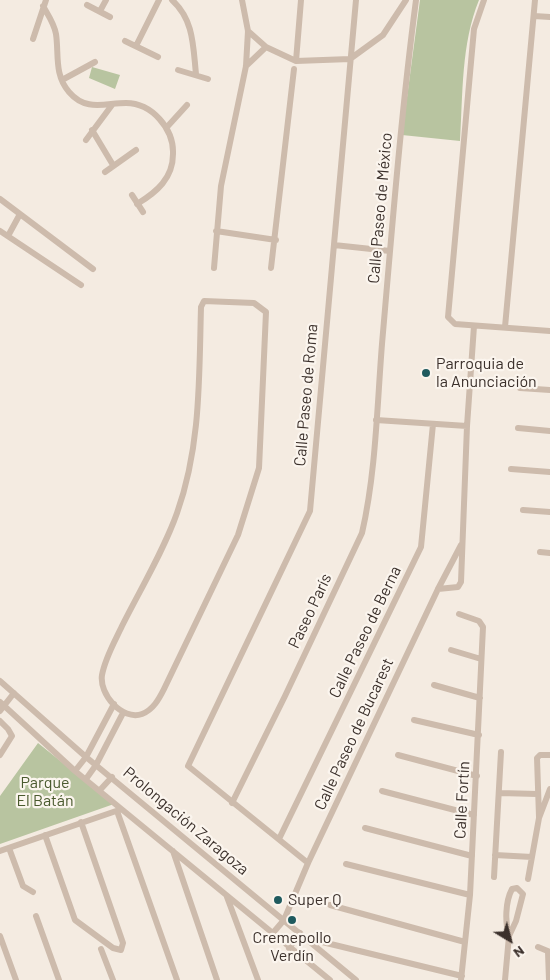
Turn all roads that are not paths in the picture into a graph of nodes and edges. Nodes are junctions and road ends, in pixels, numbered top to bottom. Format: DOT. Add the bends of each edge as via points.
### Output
graph roads {
  1 [pos="106,0"];
  2 [pos="159,0"];
  3 [pos="172,0"];
  4 [pos="242,0"];
  5 [pos="301,0"];
  6 [pos="356,0"];
  7 [pos="406,0"];
  8 [pos="416,0"];
  9 [pos="484,0"];
  10 [pos="535,0"];
  11 [pos="44,3"];
  12 [pos="87,5"];
  13 [pos="100,11"];
  14 [pos="534,16"];
  15 [pos="110,17"];
  16 [pos="550,17"];
  17 [pos="248,31"];
  18 [pos="33,39"];
  19 [pos="125,41"];
  20 [pos="136,46"];
  21 [pos="266,47"];
  22 [pos="158,57"];
  23 [pos="350,59"];
  24 [pos="296,61"];
  25 [pos="95,62"];
  26 [pos="246,66"];
  27 [pos="178,70"];
  28 [pos="294,70"];
  29 [pos="196,74"];
  30 [pos="208,79"];
  31 [pos="62,80"];
  32 [pos="187,105"];
  33 [pos="112,106"];
  34 [pos="167,127"];
  35 [pos="92,130"];
  36 [pos="86,140"];
  37 [pos="136,150"];
  38 [pos="113,165"];
  39 [pos="105,172"];
  40 [pos="132,195"];
  41 [pos="0,199"];
  42 [pos="138,204"];
  43 [pos="143,212"];
  44 [pos="20,214"];
  45 [pos="0,231"];
  46 [pos="216,232"];
  47 [pos="8,236"];
  48 [pos="276,240"];
  49 [pos="334,244"];
  50 [pos="390,251"];
  51 [pos="214,268"];
  52 [pos="271,268"];
  53 [pos="93,269"];
  54 [pos="81,285"];
  55 [pos="474,326"];
  56 [pos="505,327"];
  57 [pos="550,331"];
  58 [pos="520,388"];
  59 [pos="550,390"];
  60 [pos="376,420"];
  61 [pos="432,424"];
  62 [pos="466,426"];
  63 [pos="518,428"];
  64 [pos="550,431"];
  65 [pos="511,469"];
  66 [pos="550,472"];
  67 [pos="524,510"];
  68 [pos="550,512"];
  69 [pos="462,545"];
  70 [pos="540,552"];
  71 [pos="550,553"];
  72 [pos="438,589"];
  73 [pos="459,614"];
  74 [pos="450,650"];
  75 [pos="481,659"];
  76 [pos="0,681"];
  77 [pos="434,685"];
  78 [pos="14,694"];
  79 [pos="480,698"];
  80 [pos="114,704"];
  81 [pos="2,706"];
  82 [pos="123,713"];
  83 [pos="414,720"];
  84 [pos="0,721"];
  85 [pos="479,735"];
  86 [pos="93,743"];
  87 [pos="104,750"];
  88 [pos="501,752"];
  89 [pos="0,755"];
  90 [pos="398,755"];
  91 [pos="550,755"];
  92 [pos="86,757"];
  93 [pos="96,765"];
  94 [pos="75,771"];
  95 [pos="477,776"];
  96 [pos="112,777"];
  97 [pos="86,779"];
  98 [pos="550,789"];
  99 [pos="100,790"];
  100 [pos="382,791"];
  101 [pos="500,793"];
  102 [pos="537,794"];
  103 [pos="232,803"];
  104 [pos="120,810"];
  105 [pos="474,815"];
  106 [pos="539,818"];
  107 [pos="81,822"];
  108 [pos="365,828"];
  109 [pos="44,835"];
  110 [pos="279,839"];
  111 [pos="9,848"];
  112 [pos="0,851"];
  113 [pos="172,851"];
  114 [pos="472,856"];
  115 [pos="494,856"];
  116 [pos="532,857"];
  117 [pos="308,863"];
  118 [pos="346,864"];
  119 [pos="494,877"];
  120 [pos="528,879"];
  121 [pos="32,892"];
  122 [pos="226,895"];
  123 [pos="470,895"];
  124 [pos="330,905"];
  125 [pos="36,916"];
  126 [pos="284,920"];
  127 [pos="272,934"];
  128 [pos="300,934"];
  129 [pos="0,936"];
  130 [pos="509,936"];
  131 [pos="306,939"];
  132 [pos="465,942"];
  133 [pos="538,947"];
  134 [pos="289,948"];
  135 [pos="101,949"];
  136 [pos="549,952"];
  137 [pos="461,978"];
  138 [pos="506,978"];
  139 [pos="351,979"];
  140 [pos="16,980"];
  141 [pos="59,980"];
  142 [pos="112,980"];
  143 [pos="177,980"];
  144 [pos="217,980"];
  145 [pos="257,980"];
  146 [pos="330,980"];
  147 [pos="549,980"];
  1 -- 13 [label="street"];
  2 -- 20 [label="street"];
  3 -- 29 [label="street" via="186,14"];
  4 -- 17 [label="street"];
  5 -- 24 [label="street"];
  6 -- 23 [label="street, Calle Paseo de Roma"];
  7 -- 23 [label="street" via="383,35"];
  8 -- 50 [label="street, Calle Paseo de México"];
  9 -- 55 [label="street" via="474,29 448,317 455,324"];
  10 -- 14 [label="street"];
  11 -- 18 [label="street"];
  11 -- 31 [label="street" via="56,33 58,69"];
  12 -- 13 [label="street"];
  13 -- 15 [label="street"];
  14 -- 16 [label="street"];
  14 -- 56 [label="street"];
  17 -- 21 [label="street"];
  17 -- 26 [label="street"];
  19 -- 20 [label="street"];
  20 -- 22 [label="street"];
  21 -- 24 [label="street"];
  21 -- 26 [label="street"];
  23 -- 24 [label="street"];
  23 -- 49 [label="street, Calle Paseo de Roma"];
  25 -- 31 [label="street"];
  26 -- 46 [label="street" via="221,186"];
  27 -- 29 [label="street"];
  28 -- 48 [label="street"];
  29 -- 30 [label="street"];
  31 -- 33 [label="street" via="69,92 80,100 99,107"];
  32 -- 34 [label="street"];
  33 -- 34 [label="street" via="125,103 141,106"];
  33 -- 35 [label="street"];
  34 -- 42 [label="street" via="172,142 171,170 163,185"];
  35 -- 36 [label="street"];
  35 -- 38 [label="street"];
  37 -- 38 [label="street"];
  38 -- 39 [label="street"];
  40 -- 42 [label="street"];
  41 -- 44 [label="street"];
  42 -- 43 [label="street"];
  44 -- 47 [label="street"];
  44 -- 53 [label="street"];
  45 -- 47 [label="street"];
  46 -- 48 [label="street"];
  46 -- 51 [label="street"];
  47 -- 54 [label="street"];
  48 -- 52 [label="street"];
  49 -- 50 [label="street"];
  49 -- 103 [label="street, Calle Paseo de Roma" via="310,511 188,766"];
  50 -- 60 [label="street, Calle Paseo de México"];
  55 -- 56 [label="street"];
  55 -- 62 [label="street"];
  56 -- 57 [label="street"];
  58 -- 59 [label="street"];
  60 -- 61 [label="street"];
  60 -- 103 [label="street, Paseo París" via="362,533"];
  61 -- 62 [label="street"];
  61 -- 110 [label="street, Calle Paseo de Berna" via="421,547"];
  62 -- 69 [label="street"];
  63 -- 64 [label="street"];
  65 -- 66 [label="street"];
  67 -- 68 [label="street"];
  69 -- 72 [label="street, Calle Paseo de Bucarest"];
  69 -- 72 [label="street" via="460,586"];
  70 -- 71 [label="street"];
  72 -- 117 [label="street, Calle Paseo de Bucarest"];
  73 -- 75 [label="street, Calle Fortín" via="481,622"];
  74 -- 75 [label="street"];
  75 -- 79 [label="street, Calle Fortín"];
  76 -- 78 [label="street, Prolongación Zaragoza"];
  77 -- 79 [label="street"];
  78 -- 81 [label="street"];
  78 -- 92 [label="street, Prolongación Zaragoza"];
  79 -- 85 [label="street, Calle Fortín"];
  80 -- 82 [label="street"];
  80 -- 82 [label="street" via="102,685 102,675 112,647 177,515 191,469 197,426 201,306 204,301 254,304 266,312 259,468 238,535 159,698 137,716"];
  80 -- 86 [label="street"];
  81 -- 94 [label="street, Prolongación Zaragoza"];
  82 -- 87 [label="street"];
  83 -- 85 [label="street"];
  84 -- 89 [label="street" via="12,736"];
  85 -- 95 [label="street, Calle Fortín"];
  86 -- 87 [label="street"];
  86 -- 92 [label="street"];
  87 -- 93 [label="street"];
  88 -- 101 [label="street"];
  90 -- 95 [label="street"];
  91 -- 102 [label="street" via="537,758"];
  92 -- 93 [label="street, Prolongación Zaragoza"];
  92 -- 94 [label="street"];
  93 -- 96 [label="street, Prolongación Zaragoza"];
  93 -- 97 [label="street"];
  94 -- 97 [label="street, Prolongación Zaragoza"];
  95 -- 105 [label="street, Calle Fortín"];
  96 -- 99 [label="street"];
  96 -- 126 [label="street, Prolongación Zaragoza"];
  97 -- 99 [label="street, Prolongación Zaragoza"];
  98 -- 106 [label="street"];
  99 -- 104 [label="street, Prolongación Zaragoza"];
  100 -- 105 [label="street"];
  101 -- 102 [label="street"];
  101 -- 115 [label="street"];
  102 -- 106 [label="street"];
  103 -- 110 [label="street"];
  104 -- 107 [label="street"];
  104 -- 113 [label="street, Prolongación Zaragoza"];
  104 -- 143 [label="street"];
  105 -- 114 [label="street, Calle Fortín"];
  106 -- 116 [label="street"];
  107 -- 109 [label="street"];
  107 -- 109 [label="street" via="123,943 121,950 113,948 75,920"];
  108 -- 114 [label="street"];
  109 -- 111 [label="street"];
  110 -- 117 [label="street"];
  111 -- 112 [label="street"];
  111 -- 121 [label="street" via="23,886"];
  113 -- 122 [label="street, Prolongación Zaragoza"];
  113 -- 144 [label="street"];
  114 -- 123 [label="street, Calle Fortín"];
  115 -- 116 [label="street"];
  115 -- 119 [label="street"];
  116 -- 120 [label="street"];
  117 -- 126 [label="street, Calle Paseo de Bucarest"];
  118 -- 123 [label="street"];
  122 -- 127 [label="street, Prolongación Zaragoza"];
  122 -- 145 [label="street"];
  123 -- 132 [label="street, Calle Fortín"];
  124 -- 132 [label="street"];
  125 -- 141 [label="street"];
  126 -- 127 [label="street, Calle Paseo de Bucarest"];
  126 -- 128 [label="street, Prolongación Zaragoza"];
  127 -- 134 [label="street, Prolongación Zaragoza"];
  128 -- 131 [label="street, Prolongación Zaragoza"];
  128 -- 134 [label="street"];
  129 -- 140 [label="street"];
  130 -- 130 [label="street" via="507,914 510,895 512,889 517,888 523,894 522,903"];
  130 -- 138 [label="street"];
  131 -- 137 [label="street"];
  131 -- 139 [label="street, Prolongación Zaragoza"];
  132 -- 137 [label="street, Calle Fortín"];
  133 -- 136 [label="street"];
  134 -- 146 [label="street, Prolongación Zaragoza"];
  135 -- 142 [label="street"];
  136 -- 147 [label="street"];
}
